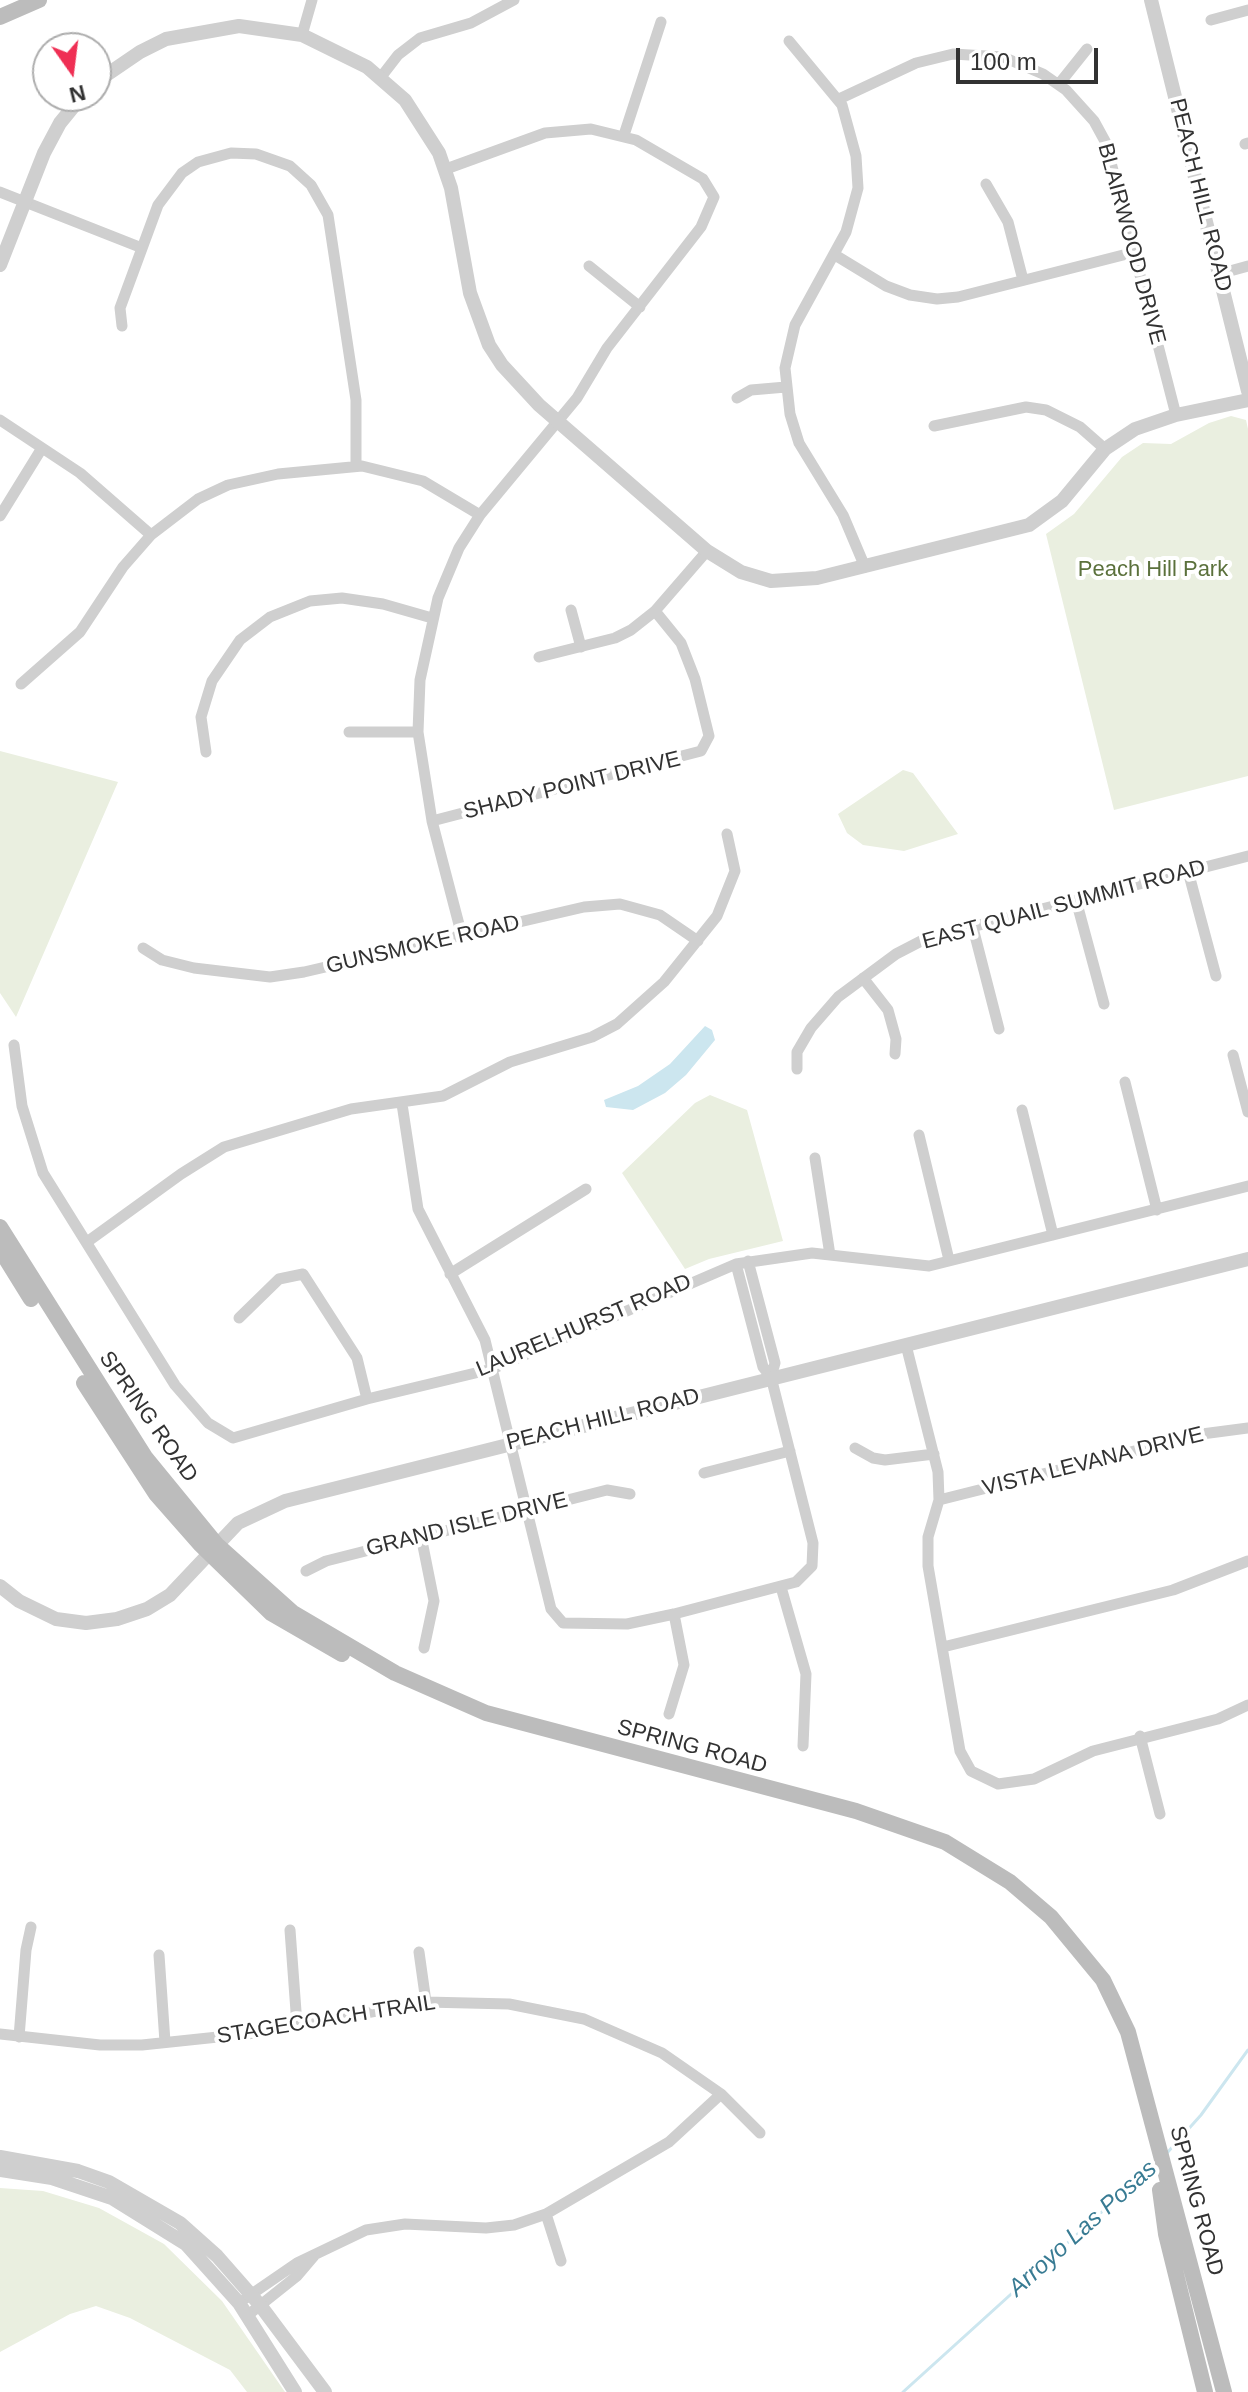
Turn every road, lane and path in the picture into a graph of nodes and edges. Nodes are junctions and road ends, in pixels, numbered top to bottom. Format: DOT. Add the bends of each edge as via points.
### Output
graph roads {
  1 [pos="39,0"];
  2 [pos="312,0"];
  3 [pos="514,0"];
  4 [pos="1151,0"];
  5 [pos="1248,10"];
  6 [pos="0,17"];
  7 [pos="1211,20"];
  8 [pos="661,22"];
  9 [pos="302,35"];
  10 [pos="789,41"];
  11 [pos="1087,49"];
  12 [pos="112,71"];
  13 [pos="381,77"];
  14 [pos="1059,84"];
  15 [pos="839,99"];
  16 [pos="70,112"];
  17 [pos="624,135"];
  18 [pos="446,169"];
  19 [pos="986,184"];
  20 [pos="0,192"];
  21 [pos="24,202"];
  22 [pos="142,248"];
  23 [pos="1135,252"];
  24 [pos="835,255"];
  25 [pos="0,265"];
  26 [pos="589,266"];
  27 [pos="1248,266"];
  28 [pos="1219,274"];
  29 [pos="1023,280"];
  30 [pos="640,307"];
  31 [pos="122,326"];
  32 [pos="786,387"];
  33 [pos="1248,391"];
  34 [pos="737,398"];
  35 [pos="1248,400"];
  36 [pos="1176,415"];
  37 [pos="0,420"];
  38 [pos="557,421"];
  39 [pos="934,426"];
  40 [pos="42,448"];
  41 [pos="1105,449"];
  42 [pos="356,466"];
  43 [pos="480,515"];
  44 [pos="0,516"];
  45 [pos="151,535"];
  46 [pos="707,551"];
  47 [pos="865,567"];
  48 [pos="571,610"];
  49 [pos="655,611"];
  50 [pos="432,618"];
  51 [pos="581,647"];
  52 [pos="539,657"];
  53 [pos="21,684"];
  54 [pos="349,732"];
  55 [pos="418,732"];
  56 [pos="206,752"];
  57 [pos="432,821"];
  58 [pos="727,834"];
  59 [pos="1248,856"];
  60 [pos="1188,871"];
  61 [pos="1076,900"];
  62 [pos="972,924"];
  63 [pos="462,936"];
  64 [pos="698,941"];
  65 [pos="143,948"];
  66 [pos="1216,976"];
  67 [pos="863,978"];
  68 [pos="1104,1004"];
  69 [pos="999,1029"];
  70 [pos="14,1045"];
  71 [pos="895,1054"];
  72 [pos="1233,1055"];
  73 [pos="797,1069"];
  74 [pos="1125,1082"];
  75 [pos="402,1104"];
  76 [pos="1022,1110"];
  77 [pos="1248,1112"];
  78 [pos="919,1135"];
  79 [pos="815,1158"];
  80 [pos="1248,1186"];
  81 [pos="586,1189"];
  82 [pos="1157,1210"];
  83 [pos="0,1227"];
  84 [pos="1053,1235"];
  85 [pos="87,1242"];
  86 [pos="0,1249"];
  87 [pos="830,1255"];
  88 [pos="1248,1259"];
  89 [pos="949,1260"];
  90 [pos="742,1263"];
  91 [pos="450,1274"];
  92 [pos="239,1318"];
  93 [pos="906,1345"];
  94 [pos="492,1369"];
  95 [pos="771,1377"];
  96 [pos="367,1399"];
  97 [pos="1248,1428"];
  98 [pos="511,1443"];
  99 [pos="855,1448"];
  100 [pos="790,1451"];
  101 [pos="934,1454"];
  102 [pos="704,1473"];
  103 [pos="630,1494"];
  104 [pos="939,1500"];
  105 [pos="527,1510"];
  106 [pos="421,1536"];
  107 [pos="214,1550"];
  108 [pos="1248,1561"];
  109 [pos="306,1571"];
  110 [pos="0,1586"];
  111 [pos="781,1587"];
  112 [pos="674,1614"];
  113 [pos="943,1647"];
  114 [pos="424,1648"];
  115 [pos="1248,1705"];
  116 [pos="669,1714"];
  117 [pos="1140,1736"];
  118 [pos="803,1746"];
  119 [pos="1160,1814"];
  120 [pos="31,1927"];
  121 [pos="290,1930"];
  122 [pos="419,1952"];
  123 [pos="159,1955"];
  124 [pos="426,2002"];
  125 [pos="297,2025"];
  126 [pos="0,2034"];
  127 [pos="19,2037"];
  128 [pos="165,2042"];
  129 [pos="721,2094"];
  130 [pos="760,2133"];
  131 [pos="0,2157"];
  132 [pos="0,2170"];
  133 [pos="1162,2179"];
  134 [pos="546,2214"];
  135 [pos="561,2261"];
  136 [pos="250,2304"];
  137 [pos="295,2392"];
  138 [pos="325,2392"];
  139 [pos="1205,2392"];
  140 [pos="1224,2392"];
  1 -- 6 [label="main road"];
  2 -- 9 [label="street"];
  3 -- 13 [label="street" via="471,23 420,38"];
  4 -- 28 [label="street, PEACH HILL ROAD"];
  5 -- 7 [label="street"];
  8 -- 17 [label="street"];
  9 -- 12 [label="street" via="239,26 185,33"];
  9 -- 13 [label="street" via="354,58"];
  10 -- 15 [label="street"];
  11 -- 14 [label="street"];
  13 -- 18 [label="street" via="427,129"];
  14 -- 15 [label="street, BLAIRWOOD DRIVE" via="1003,57 953,54 916,63"];
  14 -- 23 [label="street, BLAIRWOOD DRIVE" via="1094,121 1106,143"];
  15 -- 24 [label="street" via="856,156 858,188 853,215"];
  16 -- 21 [label="street" via="53,135"];
  17 -- 18 [label="street" via="591,129 545,133"];
  17 -- 30 [label="street" via="710,185 714,200 686,249"];
  18 -- 38 [label="street" via="470,293 483,332 502,365"];
  19 -- 29 [label="street" via="1008,222"];
  20 -- 21 [label="street"];
  21 -- 22 [label="street"];
  21 -- 25 [label="street"];
  22 -- 31 [label="street" via="120,308"];
  22 -- 42 [label="street" via="166,191 198,162 231,153 256,154 290,166 311,185 325,205 332,230 356,400"];
  23 -- 29 [label="street"];
  23 -- 36 [label="street, BLAIRWOOD DRIVE"];
  24 -- 29 [label="street" via="886,286 924,298 958,297"];
  24 -- 32 [label="street" via="800,312 785,368"];
  26 -- 30 [label="street"];
  27 -- 28 [label="street"];
  28 -- 33 [label="street, PEACH HILL ROAD"];
  30 -- 38 [label="street"];
  32 -- 34 [label="street" via="751,390"];
  32 -- 47 [label="street" via="799,443 843,515"];
  35 -- 36 [label="street"];
  36 -- 41 [label="street" via="1135,429"];
  37 -- 40 [label="street"];
  38 -- 43 [label="street"];
  38 -- 46 [label="street"];
  39 -- 41 [label="street" via="1026,407 1046,410 1080,427"];
  40 -- 44 [label="street"];
  40 -- 45 [label="street" via="105,492"];
  41 -- 47 [label="street" via="1062,501 1029,525"];
  42 -- 43 [label="street" via="423,481"];
  42 -- 45 [label="street" via="228,485 198,499"];
  43 -- 50 [label="street" via="459,548"];
  45 -- 53 [label="street" via="80,632"];
  46 -- 47 [label="street" via="741,572 771,581 793,582"];
  46 -- 49 [label="street"];
  48 -- 51 [label="street"];
  49 -- 51 [label="street" via="623,634"];
  49 -- 57 [label="street, SHADY POINT DRIVE" via="681,643 695,679 709,736 701,751"];
  50 -- 55 [label="street" via="420,680"];
  50 -- 56 [label="street" via="342,598 300,604 270,617 240,640 212,681 201,717"];
  51 -- 52 [label="street"];
  54 -- 55 [label="street"];
  55 -- 57 [label="street"];
  57 -- 63 [label="street"];
  58 -- 64 [label="street" via="735,860 732,884"];
  59 -- 60 [label="street, EAST QUAIL SUMMIT ROAD"];
  60 -- 61 [label="street, EAST QUAIL SUMMIT ROAD"];
  60 -- 66 [label="street"];
  61 -- 62 [label="street, EAST QUAIL SUMMIT ROAD"];
  61 -- 68 [label="street"];
  62 -- 67 [label="street, EAST QUAIL SUMMIT ROAD" via="914,944"];
  62 -- 69 [label="street"];
  63 -- 64 [label="street, GUNSMOKE ROAD" via="584,907 620,904 660,915"];
  63 -- 65 [label="street, GUNSMOKE ROAD" via="270,977 194,968 162,960"];
  64 -- 75 [label="street" via="641,1005 605,1031 510,1062 453,1093"];
  67 -- 71 [label="street" via="888,1010"];
  67 -- 73 [label="street, EAST QUAIL SUMMIT ROAD" via="811,1028 797,1052"];
  70 -- 85 [label="street, LAURELHURST ROAD" via="35,1158"];
  72 -- 77 [label="street"];
  74 -- 82 [label="street"];
  75 -- 85 [label="street" via="351,1109 224,1147"];
  75 -- 91 [label="street" via="418,1209"];
  76 -- 84 [label="street"];
  78 -- 89 [label="street"];
  79 -- 87 [label="street"];
  80 -- 82 [label="street, LAURELHURST ROAD"];
  81 -- 91 [label="street"];
  82 -- 84 [label="street, LAURELHURST ROAD"];
  83 -- 107 [label="main road, SPRING ROAD" via="123,1426"];
  84 -- 89 [label="street, LAURELHURST ROAD"];
  85 -- 96 [label="street, LAURELHURST ROAD" via="175,1385 228,1438"];
  86 -- 107 [label="main road, SPRING ROAD" via="156,1494"];
  87 -- 89 [label="street, LAURELHURST ROAD" via="909,1266"];
  87 -- 90 [label="street, LAURELHURST ROAD" via="793,1253"];
  88 -- 93 [label="street, PEACH HILL ROAD"];
  90 -- 94 [label="street, LAURELHURST ROAD"];
  90 -- 95 [label="street" via="763,1367"];
  91 -- 94 [label="street" via="485,1340"];
  92 -- 96 [label="street" via="279,1279 303,1274 357,1358"];
  93 -- 95 [label="street, PEACH HILL ROAD"];
  93 -- 101 [label="street"];
  94 -- 96 [label="street, LAURELHURST ROAD"];
  94 -- 98 [label="street"];
  95 -- 98 [label="street, PEACH HILL ROAD"];
  95 -- 100 [label="street"];
  97 -- 104 [label="street, VISTA LEVANA DRIVE" via="1202,1434"];
  98 -- 105 [label="street"];
  98 -- 107 [label="street, PEACH HILL ROAD" via="265,1508 238,1523"];
  99 -- 101 [label="street" via="885,1460"];
  100 -- 102 [label="street"];
  100 -- 111 [label="street" via="813,1543 809,1572"];
  101 -- 104 [label="street"];
  103 -- 105 [label="street, GRAND ISLE DRIVE" via="607,1490"];
  104 -- 113 [label="street" via="927,1550"];
  105 -- 106 [label="street, GRAND ISLE DRIVE"];
  105 -- 112 [label="street" via="551,1609 563,1623 627,1624"];
  106 -- 109 [label="street, GRAND ISLE DRIVE"];
  106 -- 114 [label="street" via="434,1601"];
  107 -- 110 [label="street, PEACH HILL ROAD" via="182,1586 159,1602 102,1621 56,1619"];
  107 -- 133 [label="main road, SPRING ROAD" via="293,1613 395,1673 467,1706 856,1811 945,1842 977,1860 1051,1917 1113,1998 1128,2032"];
  108 -- 113 [label="street" via="1173,1590"];
  111 -- 112 [label="street"];
  111 -- 118 [label="street" via="806,1674"];
  112 -- 116 [label="street" via="684,1665"];
  113 -- 117 [label="street" via="965,1765 977,1776 998,1784 1034,1779"];
  115 -- 117 [label="street" via="1218,1719"];
  117 -- 119 [label="street"];
  120 -- 127 [label="street"];
  121 -- 125 [label="street"];
  122 -- 124 [label="street"];
  123 -- 128 [label="street"];
  124 -- 125 [label="street, STAGECOACH TRAIL"];
  124 -- 129 [label="street, STAGECOACH TRAIL" via="497,2003 584,2019 662,2053"];
  125 -- 128 [label="street, STAGECOACH TRAIL"];
  126 -- 127 [label="street, STAGECOACH TRAIL"];
  127 -- 128 [label="street, STAGECOACH TRAIL" via="100,2045"];
  129 -- 130 [label="street, STAGECOACH TRAIL"];
  129 -- 134 [label="street" via="669,2142"];
  131 -- 136 [label="street" via="78,2171 160,2209 200,2239"];
  132 -- 136 [label="street" via="82,2187 134,2209 186,2244"];
  133 -- 139 [label="main road, SPRING ROAD" via="1166,2234"];
  133 -- 140 [label="main road, SPRING ROAD"];
  134 -- 135 [label="street"];
  134 -- 136 [label="street" via="486,2228 381,2226 315,2255 305,2269"];
  136 -- 137 [label="street"];
  136 -- 138 [label="street"];
}
